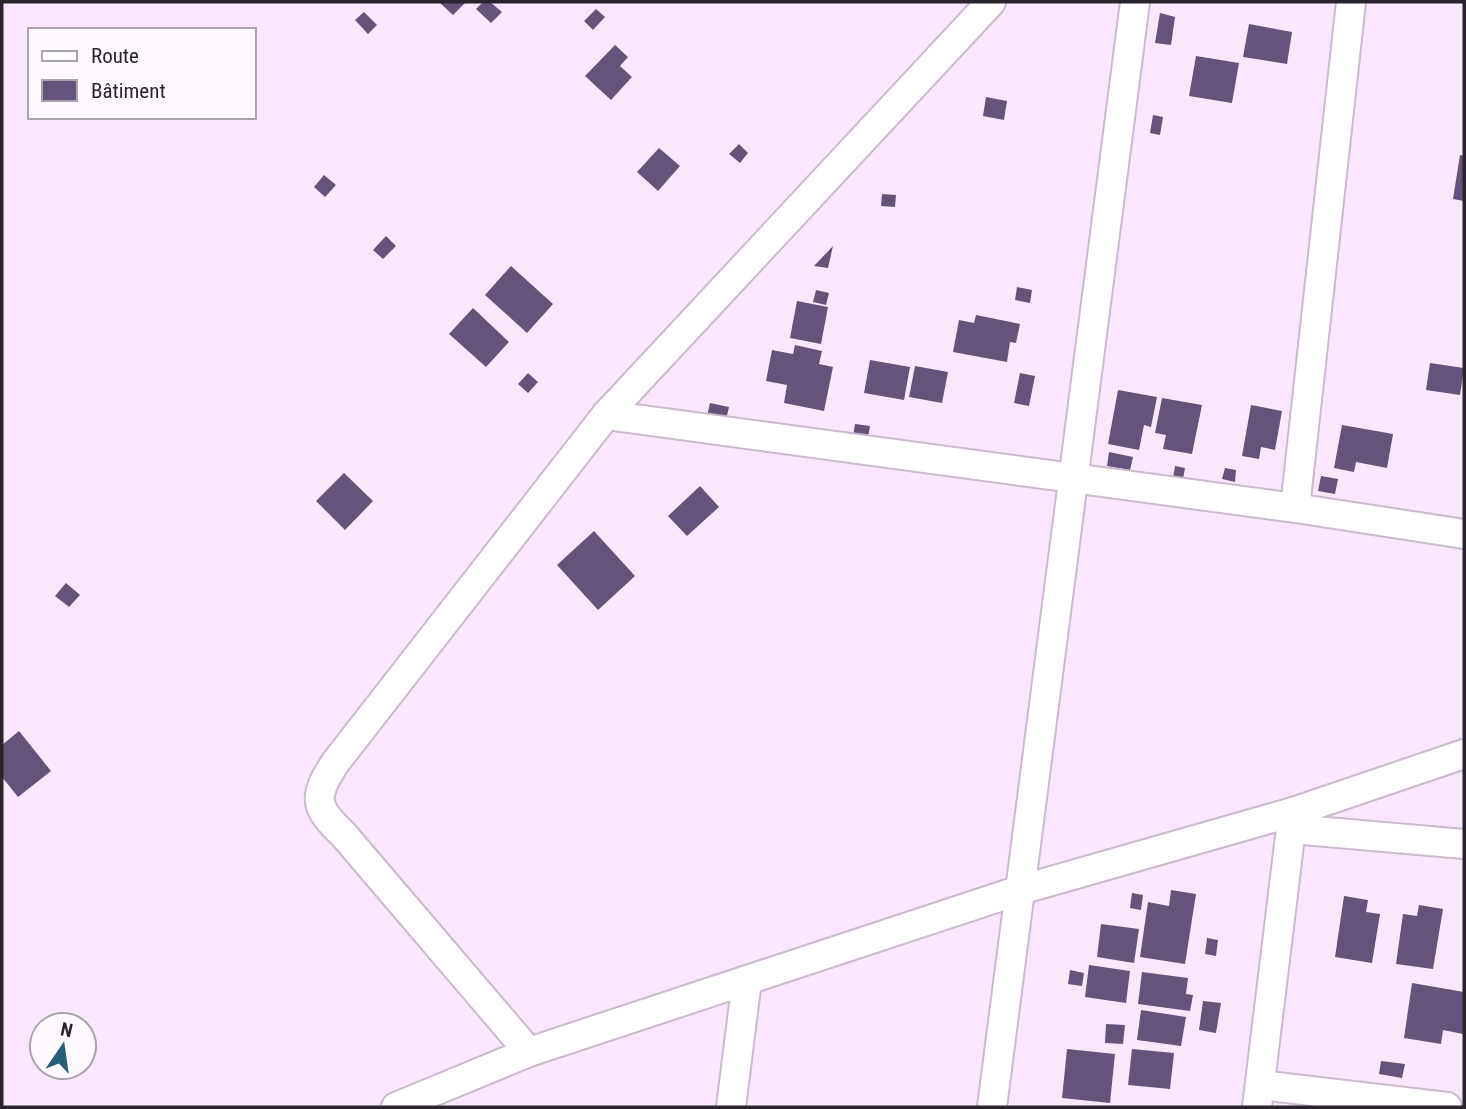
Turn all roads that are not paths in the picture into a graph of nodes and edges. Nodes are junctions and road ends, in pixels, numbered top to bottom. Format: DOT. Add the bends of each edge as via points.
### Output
graph roads {
  1 [pos="991,2"];
  2 [pos="1135,2"];
  3 [pos="1352,2"];
  4 [pos="606,415"];
  5 [pos="1073,480"];
  6 [pos="1295,508"];
  7 [pos="1464,534"];
  8 [pos="1464,754"];
  9 [pos="1292,821"];
  10 [pos="1464,844"];
  11 [pos="1020,890"];
  12 [pos="747,980"];
  13 [pos="529,1052"];
  14 [pos="1259,1096"];
  15 [pos="396,1107"];
  16 [pos="731,1107"];
  17 [pos="992,1107"];
  18 [pos="1447,1107"];
  1 -- 4 [label="street"];
  2 -- 5 [label="street"];
  3 -- 6 [label="street"];
  4 -- 5 [label="street"];
  4 -- 13 [label="street" via="319,789 318,803 326,818"];
  5 -- 6 [label="street"];
  5 -- 11 [label="street"];
  6 -- 7 [label="street"];
  8 -- 9 [label="street"];
  9 -- 10 [label="street"];
  9 -- 11 [label="street"];
  9 -- 14 [label="street"];
  11 -- 12 [label="street"];
  11 -- 17 [label="street"];
  12 -- 13 [label="street"];
  12 -- 16 [label="street"];
  13 -- 15 [label="street"];
  14 -- 18 [label="street"];
}
